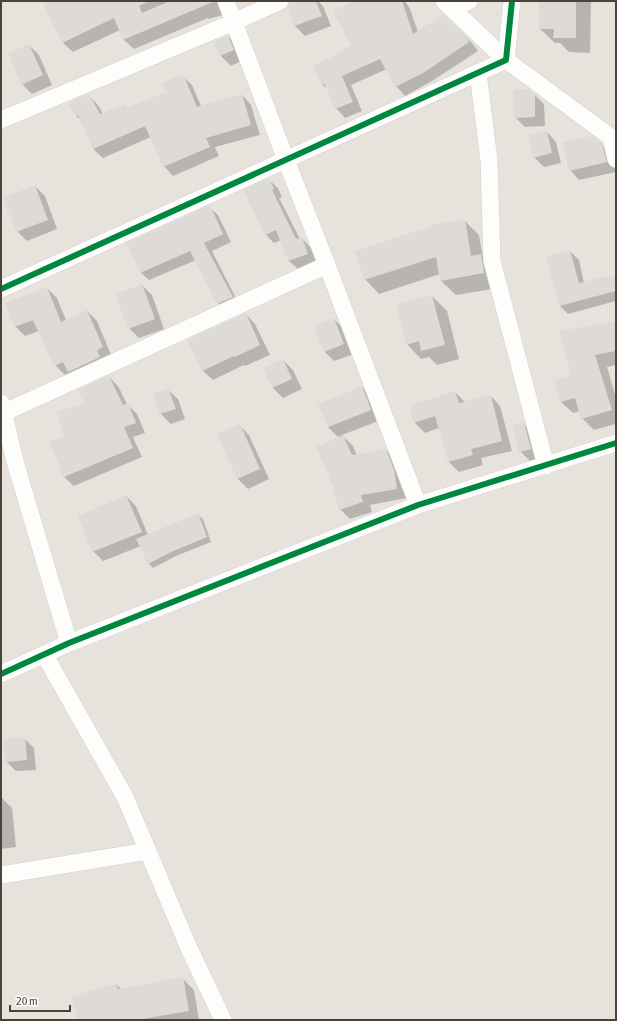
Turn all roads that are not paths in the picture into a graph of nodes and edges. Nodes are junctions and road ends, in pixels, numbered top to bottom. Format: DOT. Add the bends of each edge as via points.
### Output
graph roads {
  1 [pos="226,1"];
  2 [pos="280,1"];
  3 [pos="469,1"];
  4 [pos="512,1"];
  5 [pos="448,5"];
  6 [pos="234,22"];
  7 [pos="506,60"];
  8 [pos="478,73"];
  9 [pos="1,120"];
  10 [pos="610,133"];
  11 [pos="286,160"];
  12 [pos="616,160"];
  13 [pos="327,265"];
  14 [pos="1,289"];
  15 [pos="2,408"];
  16 [pos="616,443"];
  17 [pos="8,466"];
  18 [pos="546,466"];
  19 [pos="418,505"];
  20 [pos="69,643"];
  21 [pos="44,654"];
  22 [pos="1,674"];
  23 [pos="148,851"];
  24 [pos="1,875"];
  25 [pos="223,1020"];
  1 -- 6 [label="street"];
  2 -- 6 [label="street"];
  3 -- 5 [label="street"];
  4 -- 7 [label="street"];
  5 -- 7 [label="street"];
  6 -- 9 [label="street"];
  6 -- 11 [label="street"];
  7 -- 8 [label="street"];
  7 -- 10 [label="street"];
  8 -- 11 [label="street"];
  8 -- 18 [label="street" via="489,160 492,261"];
  10 -- 12 [label="street"];
  11 -- 13 [label="street"];
  11 -- 14 [label="street"];
  13 -- 15 [label="street"];
  13 -- 19 [label="street"];
  15 -- 17 [label="street"];
  16 -- 18 [label="street"];
  17 -- 20 [label="street"];
  18 -- 19 [label="street"];
  19 -- 20 [label="street"];
  20 -- 21 [label="street"];
  21 -- 22 [label="street"];
  21 -- 23 [label="street" via="125,797"];
  23 -- 24 [label="street"];
  23 -- 25 [label="street"];
}
